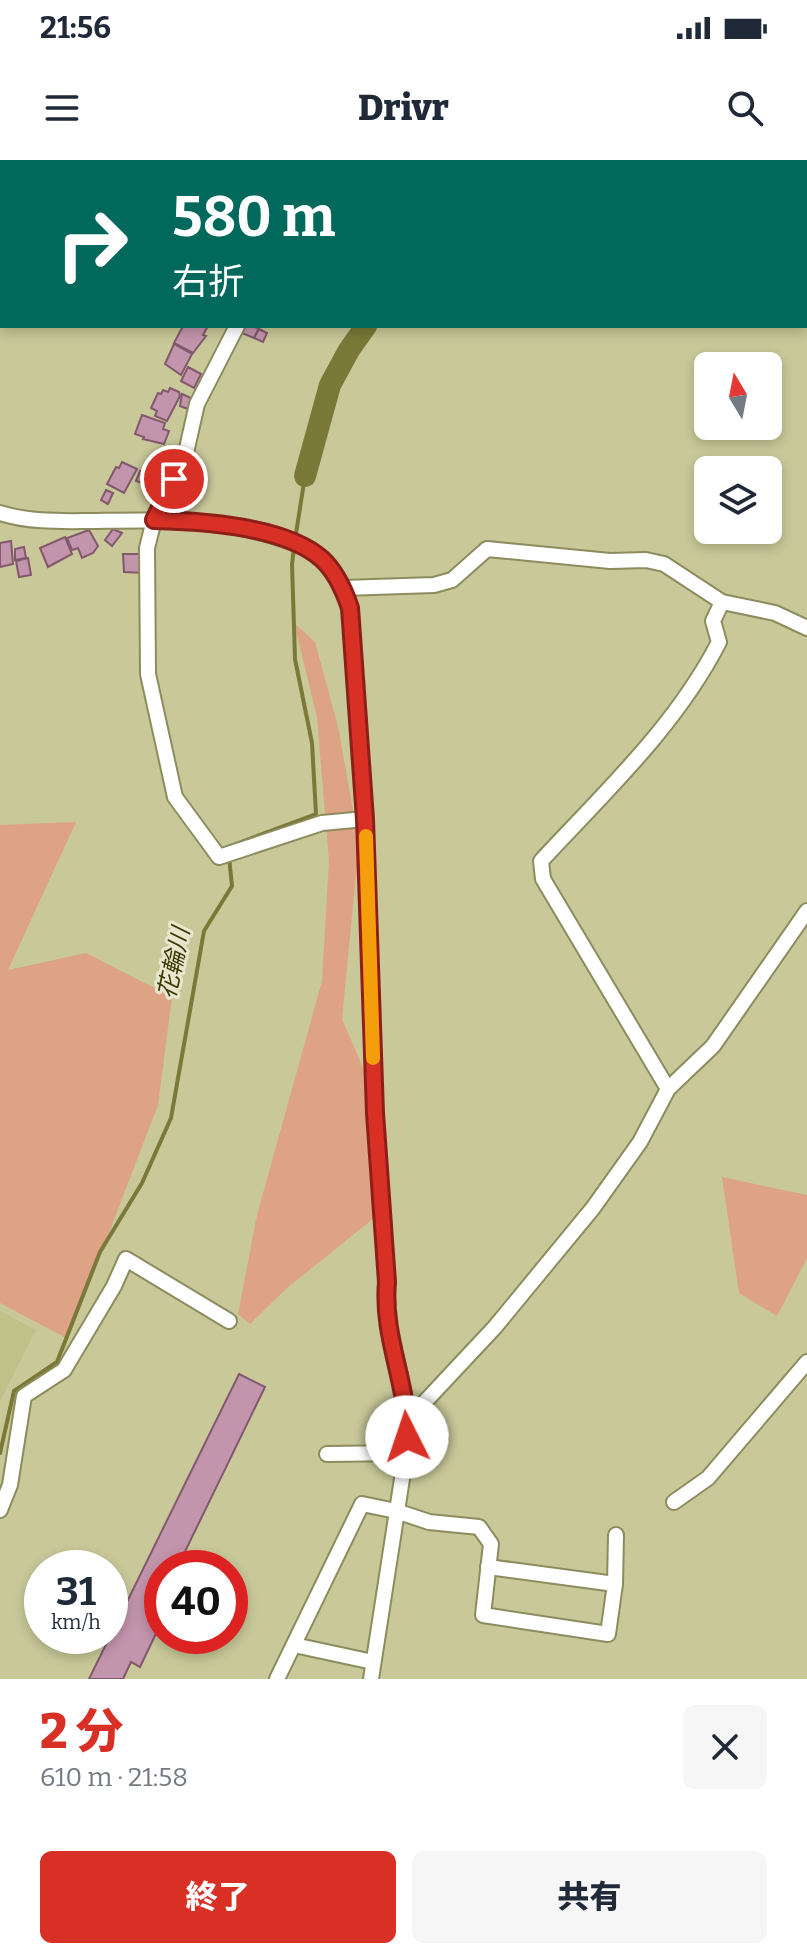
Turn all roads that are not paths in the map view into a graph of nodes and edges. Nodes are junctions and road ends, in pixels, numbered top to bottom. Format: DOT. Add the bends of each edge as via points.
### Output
graph roads {
  1 [pos="236,328"];
  2 [pos="0,513"];
  3 [pos="154,520"];
  4 [pos="343,588"];
  5 [pos="722,602"];
  6 [pos="807,628"];
  7 [pos="365,819"];
  8 [pos="807,911"];
  9 [pos="668,1089"];
  10 [pos="229,1321"];
  11 [pos="807,1362"];
  12 [pos="407,1421"];
  13 [pos="406,1453"];
  14 [pos="327,1454"];
  15 [pos="674,1502"];
  16 [pos="0,1510"];
  17 [pos="396,1511"];
  18 [pos="616,1535"];
  19 [pos="488,1567"];
  20 [pos="615,1584"];
  21 [pos="294,1645"];
  22 [pos="373,1662"];
  23 [pos="277,1679"];
  24 [pos="371,1679"];
  1 -- 3 [label="street" via="197,404 185,457"];
  2 -- 3 [label="street" via="45,521"];
  3 -- 4 [label="street" via="204,521 289,541 321,558"];
  3 -- 7 [label="street" via="147,548 148,674 175,797 219,857 322,823"];
  4 -- 5 [label="street" via="434,585 452,580 487,549 500,549 664,564"];
  4 -- 7 [label="street" via="350,608"];
  5 -- 6 [label="street" via="775,613"];
  5 -- 9 [label="street" via="713,621 719,642 702,675 660,732 541,861 543,879"];
  7 -- 12 [label="street" via="385,1308"];
  8 -- 9 [label="street" via="713,1046"];
  9 -- 12 [label="street" via="640,1142 593,1208 495,1327"];
  10 -- 16 [label="street" via="126,1259 64,1370 24,1396 10,1485"];
  11 -- 15 [label="street" via="708,1478"];
  12 -- 13 [label="street"];
  13 -- 14 [label="street"];
  13 -- 17 [label="street"];
  17 -- 19 [label="street" via="429,1522 479,1527 491,1544"];
  17 -- 21 [label="street" via="362,1504"];
  17 -- 22 [label="street"];
  18 -- 20 [label="street"];
  19 -- 20 [label="street"];
  19 -- 20 [label="street" via="483,1615 608,1634"];
  21 -- 22 [label="street"];
  21 -- 23 [label="street"];
  22 -- 24 [label="street"];
}
